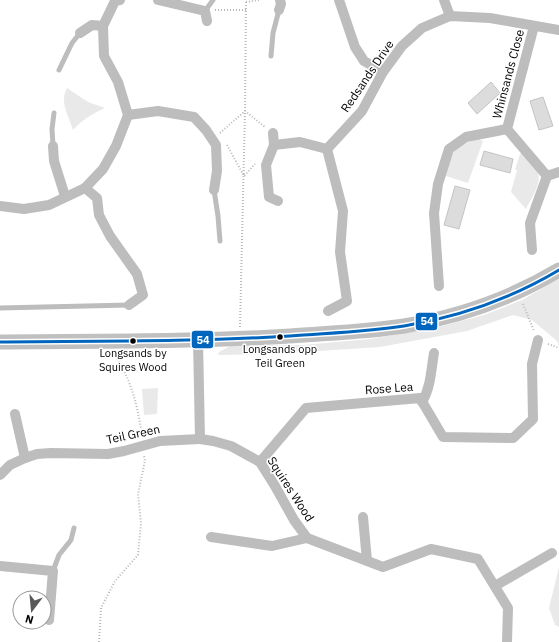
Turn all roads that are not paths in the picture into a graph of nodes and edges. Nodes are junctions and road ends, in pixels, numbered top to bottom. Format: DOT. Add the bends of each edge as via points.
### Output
graph roads {
  1 [pos="116,0"];
  2 [pos="158,0"];
  3 [pos="213,0"];
  4 [pos="339,0"];
  5 [pos="444,0"];
  6 [pos="280,5"];
  7 [pos="205,10"];
  8 [pos="450,16"];
  9 [pos="207,21"];
  10 [pos="103,26"];
  11 [pos="534,26"];
  12 [pos="559,30"];
  13 [pos="80,33"];
  14 [pos="271,56"];
  15 [pos="59,70"];
  16 [pos="383,72"];
  17 [pos="54,113"];
  18 [pos="128,115"];
  19 [pos="507,129"];
  20 [pos="273,133"];
  21 [pos="274,144"];
  22 [pos="53,146"];
  23 [pos="327,149"];
  24 [pos="559,172"];
  25 [pos="547,176"];
  26 [pos="85,188"];
  27 [pos="214,190"];
  28 [pos="65,196"];
  29 [pos="278,201"];
  30 [pos="0,206"];
  31 [pos="220,241"];
  32 [pos="532,250"];
  33 [pos="559,270"];
  34 [pos="439,286"];
  35 [pos="129,305"];
  36 [pos="0,308"];
  37 [pos="328,310"];
  38 [pos="198,340"];
  39 [pos="538,340"];
  40 [pos="0,342"];
  41 [pos="434,353"];
  42 [pos="422,402"];
  43 [pos="14,414"];
  44 [pos="200,439"];
  45 [pos="25,458"];
  46 [pos="260,462"];
  47 [pos="0,475"];
  48 [pos="362,517"];
  49 [pos="74,528"];
  50 [pos="211,537"];
  51 [pos="307,538"];
  52 [pos="552,552"];
  53 [pos="367,560"];
  54 [pos="0,566"];
  55 [pos="53,571"];
  56 [pos="495,586"];
  57 [pos="51,590"];
  58 [pos="507,642"];
  1 -- 10 [label="street"];
  2 -- 7 [label="street"];
  3 -- 7 [label="lane"];
  4 -- 16 [label="street" via="355,47 364,61"];
  5 -- 8 [label="street"];
  6 -- 14 [label="lane" via="272,33"];
  7 -- 9 [label="street"];
  8 -- 11 [label="street, Redsands Drive" via="490,18"];
  8 -- 16 [label="street, Redsands Drive" via="422,28 402,46"];
  10 -- 13 [label="street" via="92,25"];
  10 -- 18 [label="street" via="104,56 118,82"];
  11 -- 12 [label="street, Redsands Drive"];
  11 -- 19 [label="street, Whinsands Close"];
  13 -- 15 [label="lane" via="72,43"];
  16 -- 23 [label="street, Redsands Drive" via="362,111"];
  17 -- 22 [label="lane"];
  18 -- 26 [label="street" via="104,169"];
  18 -- 27 [label="street" via="158,111 194,117 216,145 217,171"];
  19 -- 25 [label="street, Whinsands Close"];
  19 -- 34 [label="street, Whinsands Close" via="466,137 449,149 438,184 434,213"];
  20 -- 21 [label="street"];
  21 -- 23 [label="street" via="300,142"];
  21 -- 29 [label="street" via="266,165 269,197"];
  22 -- 28 [label="street" via="54,161"];
  23 -- 37 [label="street" via="343,211 340,252 348,301"];
  24 -- 25 [label="street"];
  25 -- 32 [label="street" via="530,224"];
  26 -- 28 [label="street"];
  26 -- 35 [label="street" via="97,198 99,215 110,236 137,274 143,295"];
  27 -- 31 [label="lane"];
  28 -- 30 [label="street" via="49,204 24,208"];
  33 -- 38 [label="main road" via="482,306 404,326"];
  35 -- 36 [label="lane"];
  38 -- 40 [label="main road"];
  38 -- 44 [label="street"];
  39 -- 42 [label="street, Rose Lea" via="532,364 533,419 513,438 443,437"];
  41 -- 42 [label="street" via="429,387"];
  42 -- 46 [label="street, Rose Lea" via="420,398 306,408"];
  43 -- 45 [label="street"];
  44 -- 45 [label="street, Teil Green" via="160,441 108,454 52,453"];
  44 -- 46 [label="street, Squires Wood" via="231,446"];
  45 -- 47 [label="street, Teil Green" via="10,465"];
  46 -- 51 [label="street, Squires Wood"];
  48 -- 53 [label="street"];
  49 -- 55 [label="lane" via="71,540 59,555"];
  50 -- 51 [label="street" via="272,546"];
  51 -- 53 [label="street, Squires Wood"];
  52 -- 56 [label="street"];
  53 -- 56 [label="street, Squires Wood" via="383,567 431,549 478,559"];
  54 -- 55 [label="street"];
  55 -- 57 [label="street"];
  56 -- 58 [label="street, Squires Wood" via="508,608"];
}
